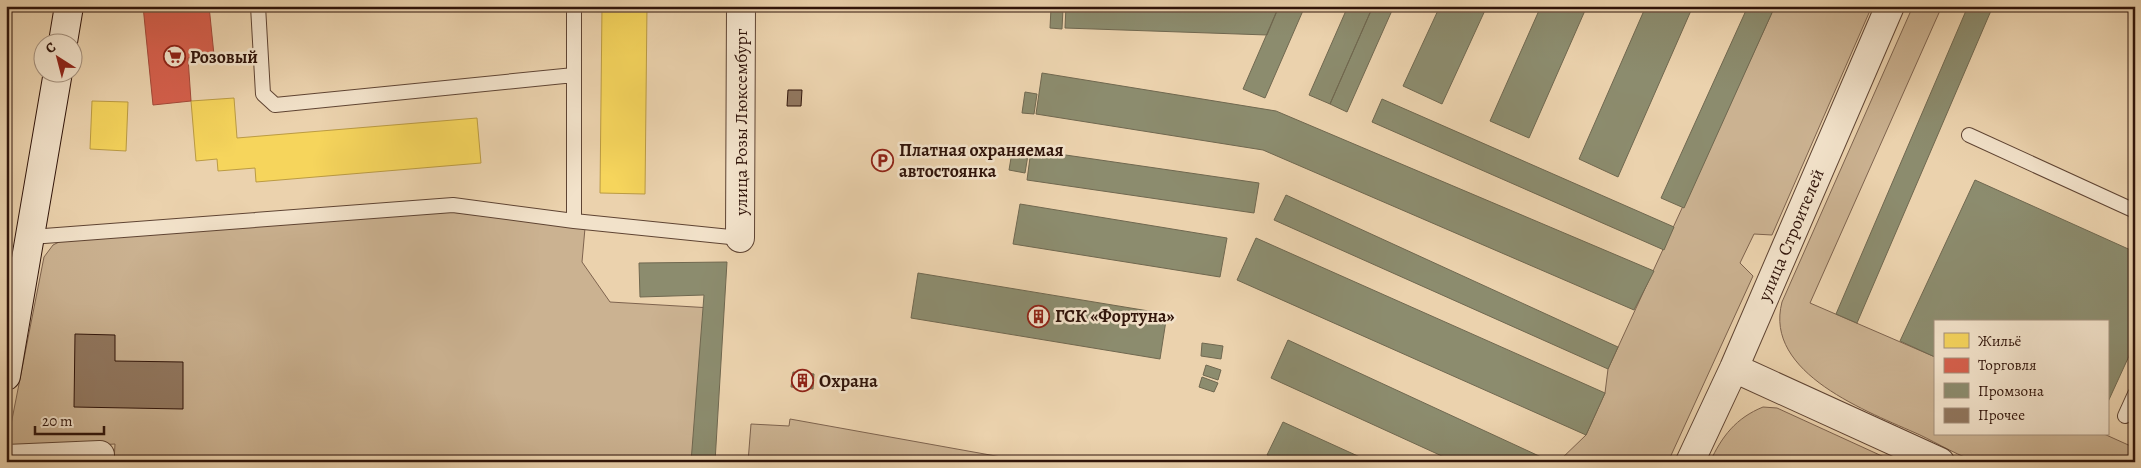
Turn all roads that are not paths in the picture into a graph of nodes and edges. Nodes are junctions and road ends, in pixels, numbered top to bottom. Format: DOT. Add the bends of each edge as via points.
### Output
graph roads {
  1 [pos="69,6"];
  2 [pos="258,6"];
  3 [pos="574,6"];
  4 [pos="741,6"];
  5 [pos="1890,6"];
  6 [pos="65,32"];
  7 [pos="574,75"];
  8 [pos="56,82"];
  9 [pos="1969,135"];
  10 [pos="2135,211"];
  11 [pos="574,221"];
  12 [pos="31,237"];
  13 [pos="740,238"];
  14 [pos="1734,368"];
  15 [pos="6,376"];
  16 [pos="2135,394"];
  17 [pos="2125,416"];
  18 [pos="100,455"];
  19 [pos="7,460"];
  20 [pos="1690,462"];
  21 [pos="1940,462"];
  1 -- 6 [label="street"];
  2 -- 7 [label="lane" via="263,94 275,105"];
  3 -- 7 [label="lane"];
  4 -- 13 [label="street, улица Розы Люксембург"];
  5 -- 14 [label="street, улица Строителей"];
  7 -- 11 [label="lane"];
  8 -- 12 [label="street"];
  9 -- 10 [label="lane"];
  11 -- 12 [label="lane" via="453,205"];
  11 -- 13 [label="lane"];
  12 -- 15 [label="street"];
  14 -- 20 [label="street, улица Строителей"];
  14 -- 21 [label="street"];
  16 -- 17 [label="lane"];
  18 -- 19 [label="street"];
}
